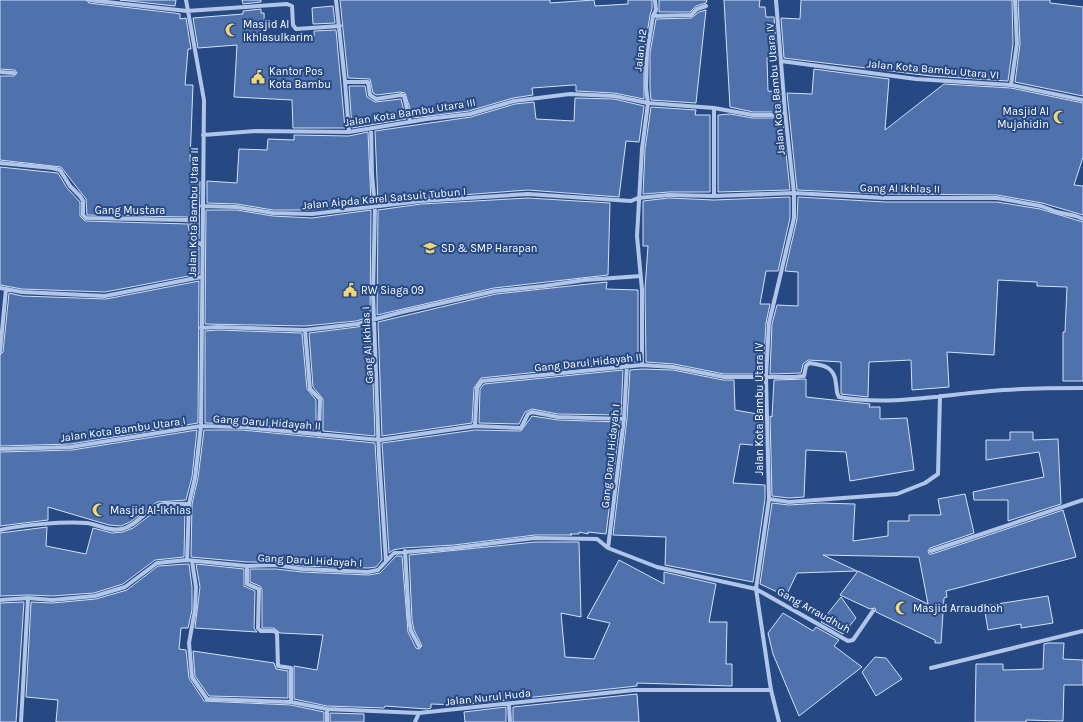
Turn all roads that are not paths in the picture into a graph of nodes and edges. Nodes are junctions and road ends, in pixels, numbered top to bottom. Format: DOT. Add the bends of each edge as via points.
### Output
graph roads {
  1 [pos="89,0"];
  2 [pos="186,0"];
  3 [pos="336,0"];
  4 [pos="655,0"];
  5 [pos="776,0"];
  6 [pos="1015,0"];
  7 [pos="706,6"];
  8 [pos="187,11"];
  9 [pos="653,16"];
  10 [pos="340,26"];
  11 [pos="781,61"];
  12 [pos="0,72"];
  13 [pos="14,73"];
  14 [pos="345,82"];
  15 [pos="1011,85"];
  16 [pos="1083,100"];
  17 [pos="648,103"];
  18 [pos="714,108"];
  19 [pos="785,112"];
  20 [pos="410,121"];
  21 [pos="371,128"];
  22 [pos="349,132"];
  23 [pos="203,135"];
  24 [pos="0,163"];
  25 [pos="794,193"];
  26 [pos="714,196"];
  27 [pos="638,198"];
  28 [pos="202,206"];
  29 [pos="375,207"];
  30 [pos="1083,219"];
  31 [pos="202,245"];
  32 [pos="641,276"];
  33 [pos="201,277"];
  34 [pos="0,288"];
  35 [pos="6,289"];
  36 [pos="374,320"];
  37 [pos="201,328"];
  38 [pos="305,330"];
  39 [pos="0,352"];
  40 [pos="627,365"];
  41 [pos="642,365"];
  42 [pos="766,377"];
  43 [pos="1083,388"];
  44 [pos="940,396"];
  45 [pos="624,419"];
  46 [pos="201,426"];
  47 [pos="475,426"];
  48 [pos="319,435"];
  49 [pos="380,440"];
  50 [pos="0,448"];
  51 [pos="769,499"];
  52 [pos="1083,500"];
  53 [pos="188,504"];
  54 [pos="0,530"];
  55 [pos="608,548"];
  56 [pos="404,551"];
  57 [pos="931,551"];
  58 [pos="190,560"];
  59 [pos="386,560"];
  60 [pos="247,566"];
  61 [pos="756,589"];
  62 [pos="28,598"];
  63 [pos="0,600"];
  64 [pos="873,611"];
  65 [pos="1083,631"];
  66 [pos="419,646"];
  67 [pos="931,668"];
  68 [pos="771,690"];
  69 [pos="291,702"];
  70 [pos="510,705"];
  71 [pos="327,709"];
  72 [pos="419,713"];
  73 [pos="21,722"];
  74 [pos="327,722"];
  75 [pos="415,722"];
  76 [pos="510,722"];
  77 [pos="779,722"];
  1 -- 8 [label="street"];
  2 -- 8 [label="street, Jalan Kota Bambu Utara II"];
  3 -- 10 [label="street"];
  4 -- 9 [label="street, Jalan H2" via="656,10"];
  5 -- 11 [label="street, Jalan Kota Bambu Utara IV"];
  6 -- 15 [label="street" via="1017,44"];
  7 -- 9 [label="street" via="697,9 691,15"];
  8 -- 10 [label="street" via="287,4 292,6 293,26 296,29"];
  8 -- 23 [label="street, Jalan Kota Bambu Utara II" via="204,100"];
  9 -- 17 [label="street, Jalan H2" via="647,52"];
  10 -- 14 [label="street"];
  11 -- 15 [label="street, Jalan Kota Bambu Utara VI" via="916,79"];
  11 -- 19 [label="street, Jalan Kota Bambu Utara IV"];
  12 -- 13 [label="street"];
  14 -- 20 [label="street" via="368,82 370,95 376,99 404,96"];
  14 -- 22 [label="street"];
  15 -- 16 [label="street, Jalan Kota Bambu Utara VI"];
  17 -- 18 [label="street, Jalan Kota Bambu Utara III"];
  17 -- 20 [label="street, Jalan Kota Bambu Utara III" via="614,96 570,94 514,101 470,114"];
  17 -- 27 [label="street"];
  18 -- 19 [label="street, Jalan Kota Bambu Utara III" via="753,115"];
  18 -- 26 [label="street"];
  19 -- 25 [label="street, Jalan Kota Bambu Utara IV"];
  20 -- 21 [label="street, Jalan Kota Bambu Utara III"];
  21 -- 22 [label="street, Jalan Kota Bambu Utara III"];
  21 -- 29 [label="street, Gang Al Ikhlas I"];
  22 -- 23 [label="street, Jalan Kota Bambu Utara III" via="256,131"];
  23 -- 28 [label="street, Jalan Kota Bambu Utara II"];
  24 -- 31 [label="street, Gang Mustara" via="60,170 82,199 83,215 86,218 189,221 194,240"];
  25 -- 26 [label="street, Gang Al Ikhlas II"];
  25 -- 30 [label="street, Gang Al Ikhlas II" via="885,198 997,198 1042,206"];
  25 -- 42 [label="street, Jalan Kota Bambu Utara IV" via="794,218 768,323"];
  26 -- 27 [label="street, Gang Al Ikhlas II" via="669,195"];
  27 -- 29 [label="street, Jalan Aipda Karel Satsuit Tubun I" via="631,201 528,194"];
  27 -- 32 [label="street" via="637,236"];
  28 -- 29 [label="street, Jalan Aipda Karel Satsuit Tubun I" via="312,214"];
  28 -- 31 [label="street, Jalan Kota Bambu Utara II"];
  29 -- 36 [label="street, Gang Al Ikhlas I"];
  31 -- 33 [label="street, Jalan Kota Bambu Utara II"];
  32 -- 36 [label="street" via="495,291"];
  32 -- 41 [label="street"];
  33 -- 35 [label="street" via="105,296"];
  33 -- 37 [label="street, Jalan Kota Bambu Utara II"];
  34 -- 35 [label="street"];
  35 -- 39 [label="street"];
  36 -- 38 [label="street"];
  36 -- 49 [label="street, Gang Al Ikhlas I"];
  37 -- 38 [label="street"];
  37 -- 46 [label="street, Jalan Kota Bambu Utara II"];
  38 -- 48 [label="street" via="310,389 320,399"];
  40 -- 41 [label="street, Gang Darul Hidayah II"];
  40 -- 45 [label="street, Gang Darul Hidayah I"];
  40 -- 47 [label="street, Gang Darul Hidayah II" via="482,381 477,388"];
  41 -- 42 [label="street, Gang Darul Hidayah II" via="673,367 724,377"];
  42 -- 44 [label="street, Gang Darul Hidayah II" via="801,377 809,363 822,364 828,366 835,376 839,397 864,401"];
  42 -- 51 [label="street, Jalan Kota Bambu Utara IV"];
  43 -- 44 [label="street" via="992,390"];
  44 -- 51 [label="street" via="938,474 925,483 897,494 881,496 789,502"];
  45 -- 47 [label="street, Gang Darul Hidayah II" via="558,417 532,412 528,414 522,428"];
  45 -- 55 [label="street, Gang Darul Hidayah I"];
  46 -- 48 [label="street, Gang Darul Hidayah II" via="242,427"];
  46 -- 50 [label="street, Jalan Kota Bambu Utara I" via="71,447"];
  46 -- 53 [label="street, Jalan Kota Bambu Utara II"];
  47 -- 49 [label="street, Gang Darul Hidayah II"];
  48 -- 49 [label="street, Gang Darul Hidayah II"];
  49 -- 59 [label="street, Gang Al Ikhlas I"];
  51 -- 61 [label="street, Jalan Kota Bambu Utara IV"];
  52 -- 57 [label="street"];
  53 -- 54 [label="street" via="160,505 123,529 68,522"];
  53 -- 58 [label="street, Jalan Kota Bambu Utara II"];
  55 -- 56 [label="street, Gang Darul Hidayah I" via="597,539 535,538"];
  55 -- 61 [label="street, Gang Darul Hidayah I" via="657,567"];
  56 -- 59 [label="street, Gang Darul Hidayah I" via="394,553"];
  56 -- 66 [label="street" via="409,620 411,632"];
  58 -- 60 [label="street, Gang Darul Hidayah I"];
  58 -- 62 [label="street, Gang Darul Hidayah I" via="157,563 124,587 95,596 52,600"];
  58 -- 69 [label="street, Jalan Nurul Huda" via="196,586 189,643 192,677 207,698"];
  59 -- 60 [label="street, Gang Darul Hidayah I" via="378,570 368,572 302,569 276,565"];
  60 -- 69 [label="street" via="247,584 259,590 258,628 261,631 277,633 278,666 292,668"];
  61 -- 64 [label="street, Gang Arraudhuh" via="848,641 853,640"];
  61 -- 68 [label="street, Jalan Kota Bambu Utara IV"];
  62 -- 63 [label="street, Gang Darul Hidayah I"];
  62 -- 73 [label="street"];
  65 -- 67 [label="street"];
  68 -- 70 [label="street, Jalan Nurul Huda" via="634,690"];
  68 -- 77 [label="street, Jalan Kota Bambu Utara IV"];
  69 -- 71 [label="street, Jalan Nurul Huda"];
  70 -- 72 [label="street, Jalan Nurul Huda"];
  70 -- 76 [label="street"];
  71 -- 72 [label="street, Jalan Nurul Huda"];
  71 -- 74 [label="street"];
  72 -- 75 [label="street"];
}
